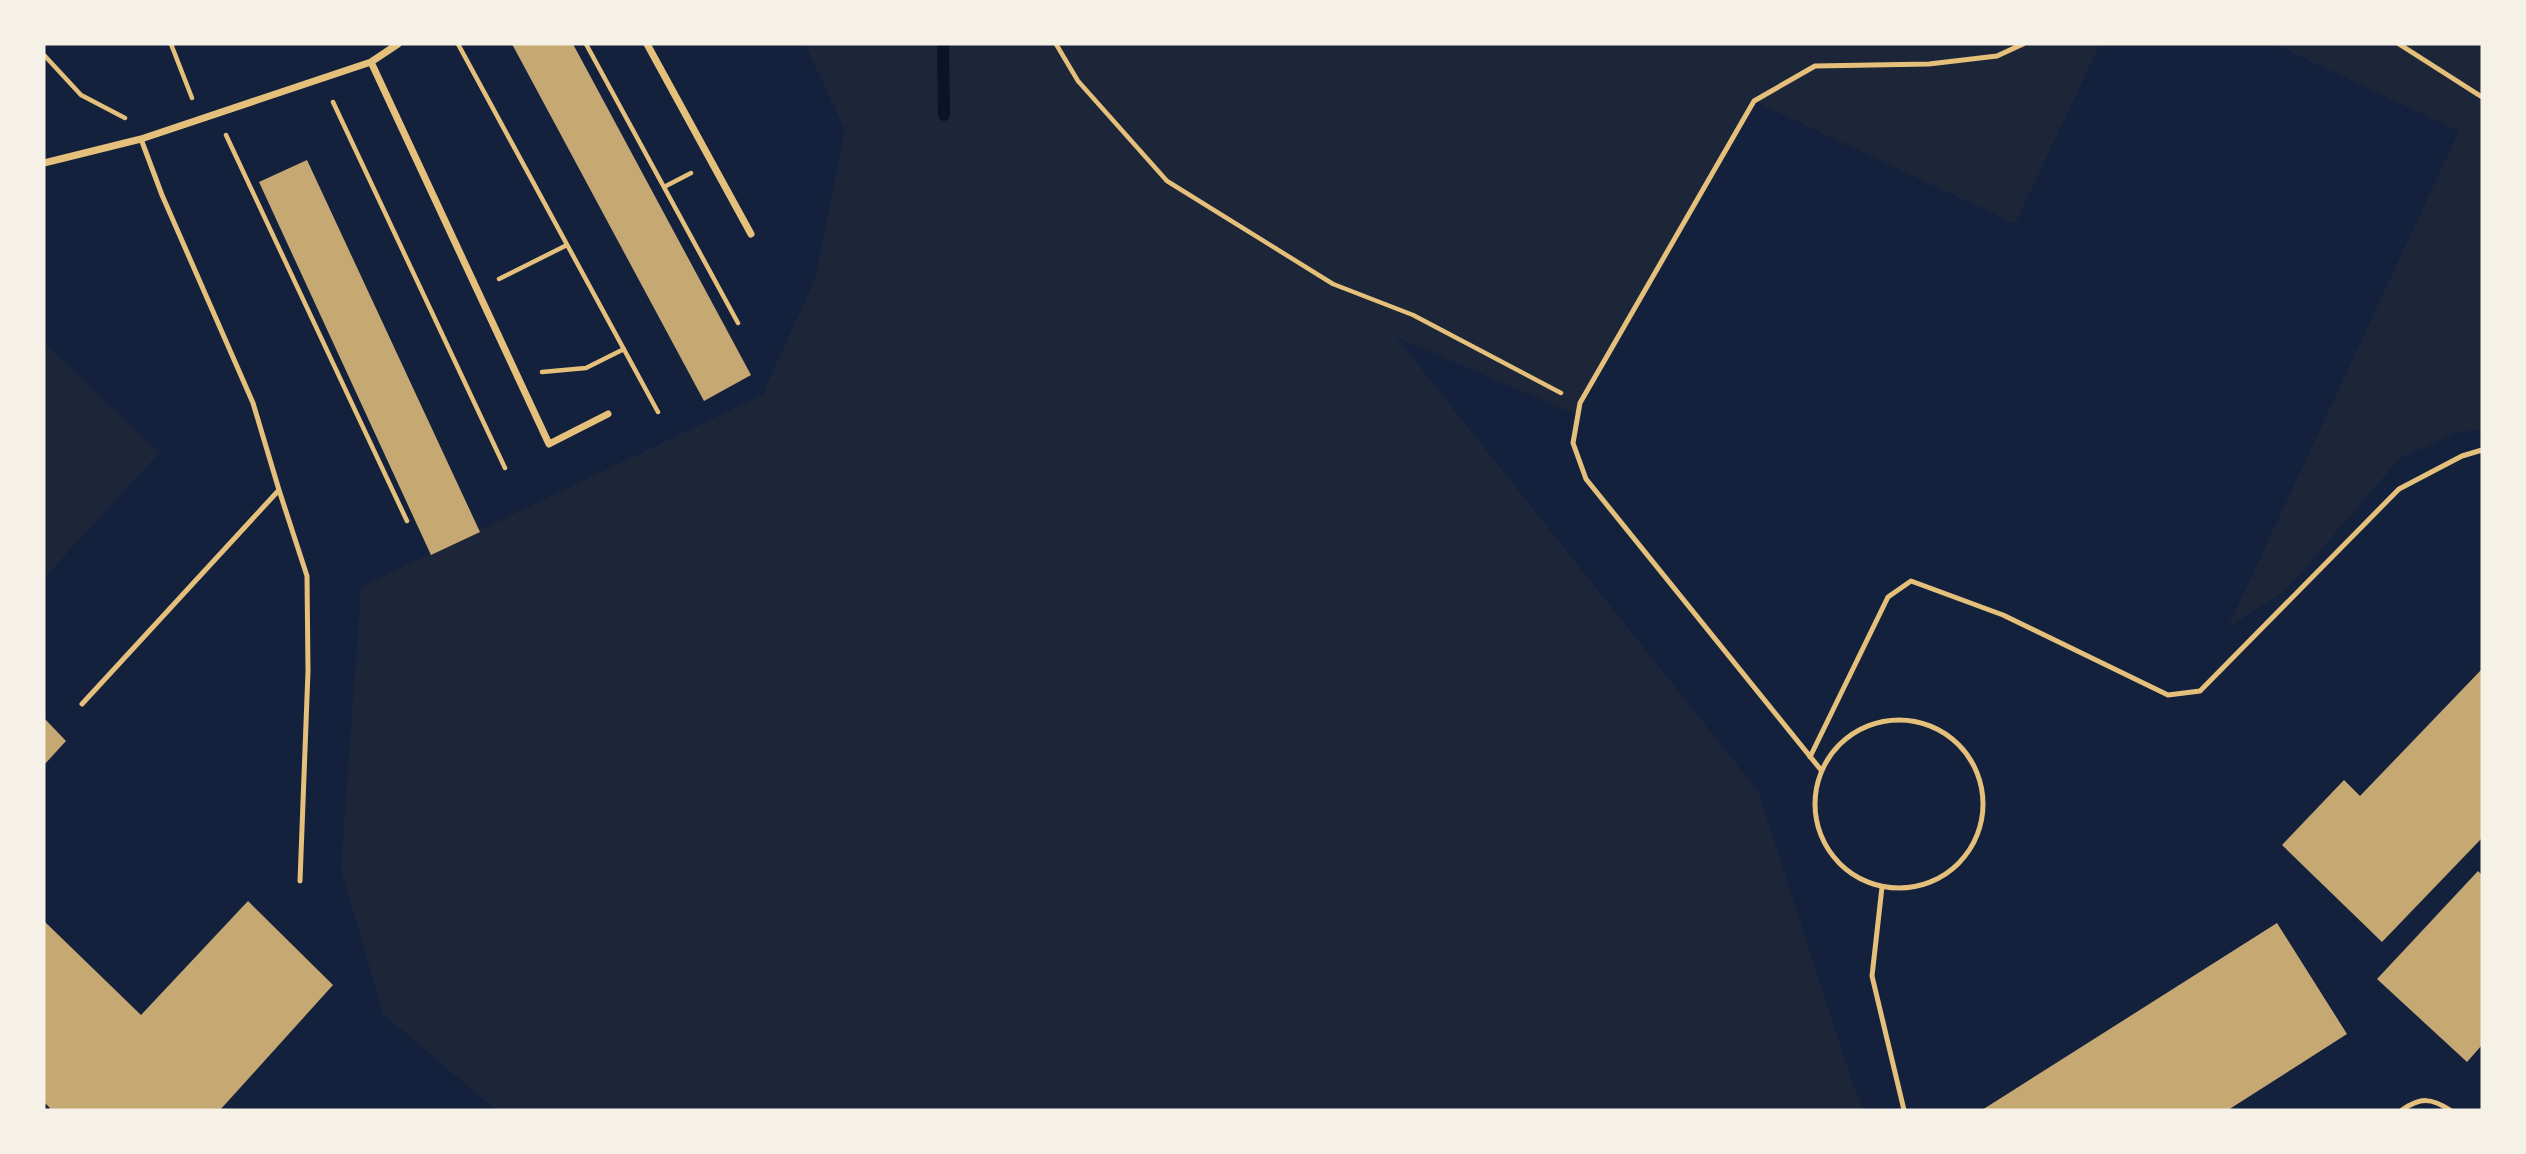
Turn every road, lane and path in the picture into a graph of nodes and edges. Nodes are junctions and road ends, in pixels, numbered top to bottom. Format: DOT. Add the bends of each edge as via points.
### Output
graph roads {
  1 [pos="171,44"];
  2 [pos="398,44"];
  3 [pos="458,44"];
  4 [pos="586,44"];
  5 [pos="647,44"];
  6 [pos="1056,44"];
  7 [pos="2023,44"];
  8 [pos="2399,44"];
  9 [pos="44,55"];
  10 [pos="372,62"];
  11 [pos="322,79"];
  12 [pos="2482,97"];
  13 [pos="216,114"];
  14 [pos="200,120"];
  15 [pos="157,134"];
  16 [pos="141,139"];
  17 [pos="44,163"];
  18 [pos="751,234"];
  19 [pos="567,245"];
  20 [pos="478,290"];
  21 [pos="738,323"];
  22 [pos="624,349"];
  23 [pos="517,375"];
  24 [pos="1580,403"];
  25 [pos="658,412"];
  26 [pos="608,414"];
  27 [pos="2482,450"];
  28 [pos="505,468"];
  29 [pos="279,490"];
  30 [pos="407,521"];
  31 [pos="82,704"];
  32 [pos="1810,757"];
  33 [pos="1821,770"];
  34 [pos="300,881"];
  35 [pos="1882,887"];
  36 [pos="1904,1110"];
  37 [pos="2402,1110"];
  38 [pos="2450,1110"];
  1 -- 14 [label="path"];
  2 -- 10 [label="street"];
  3 -- 19 [label="path"];
  4 -- 21 [label="path"];
  5 -- 18 [label="street"];
  6 -- 24 [label="path" via="1078,81 1167,181 1333,284 1413,315"];
  7 -- 24 [label="lane" via="1997,56 1929,64 1815,66 1754,101"];
  8 -- 12 [label="lane"];
  9 -- 15 [label="path" via="81,95"];
  10 -- 11 [label="street"];
  10 -- 20 [label="street"];
  11 -- 13 [label="street"];
  11 -- 28 [label="path"];
  13 -- 14 [label="street"];
  13 -- 30 [label="path"];
  14 -- 15 [label="street"];
  15 -- 16 [label="street"];
  16 -- 17 [label="street"];
  16 -- 29 [label="lane" via="254,403"];
  19 -- 20 [label="path"];
  19 -- 22 [label="path"];
  20 -- 23 [label="street"];
  22 -- 23 [label="path" via="586,368"];
  22 -- 25 [label="path"];
  23 -- 26 [label="street" via="549,444"];
  24 -- 32 [label="lane" via="1573,443 1586,479"];
  27 -- 32 [label="lane" via="2399,489 2200,691 2168,695 2003,615 1911,582 1888,597"];
  29 -- 31 [label="lane"];
  29 -- 34 [label="lane" via="307,576"];
  32 -- 33 [label="lane"];
  33 -- 35 [label="lane" via="1815,799 1824,844 1843,867"];
  33 -- 35 [label="lane" via="1841,742 1866,725 1895,719 1924,722 1961,744 1977,769 1984,797 1981,827 1963,861 1939,879 1912,888"];
  35 -- 36 [label="lane" via="1872,976"];
  37 -- 38 [label="lane" via="2415,1101 2436,1102"];
}
